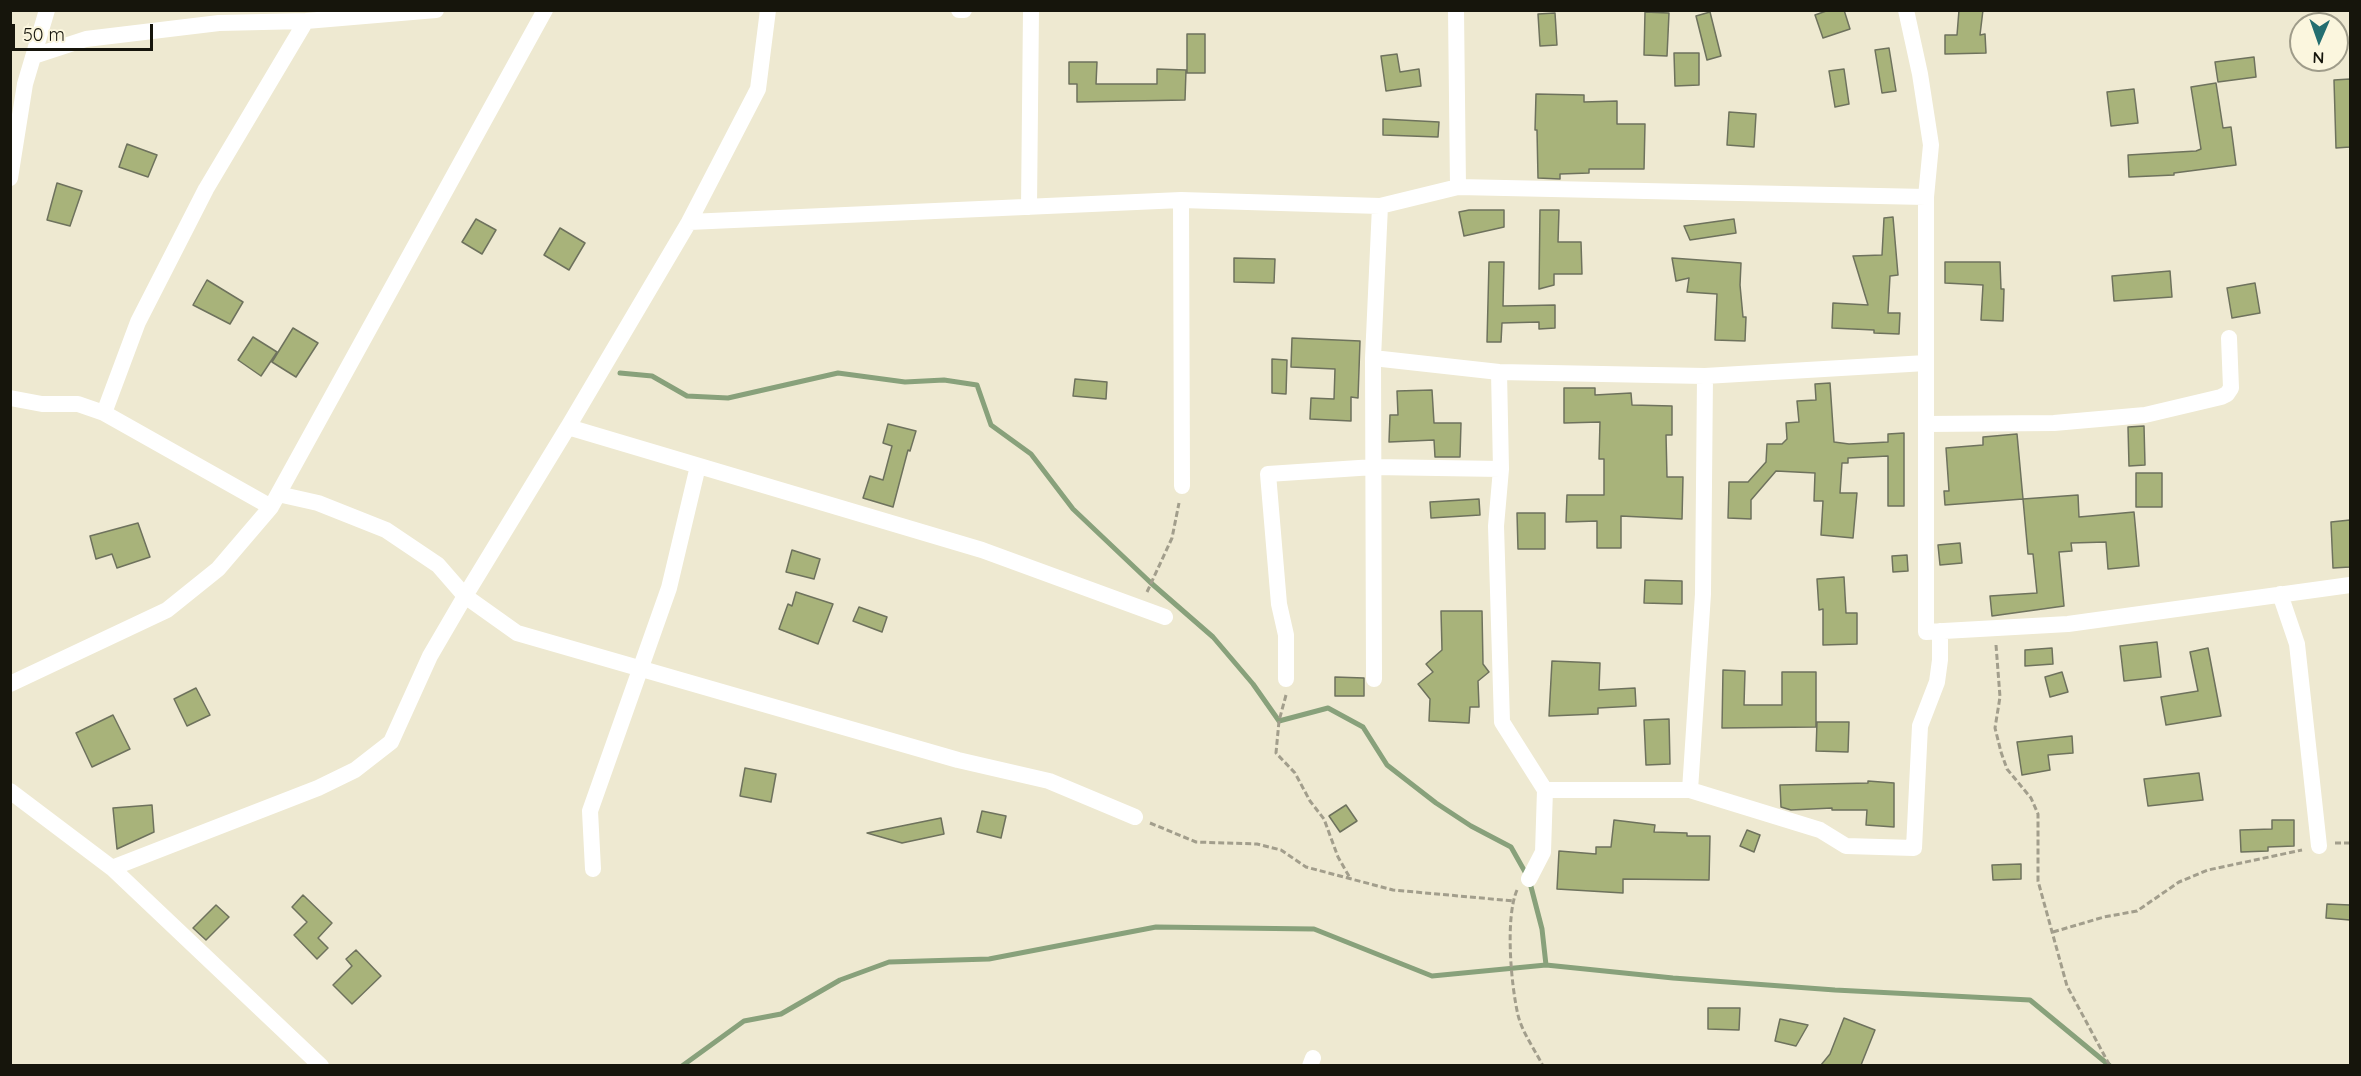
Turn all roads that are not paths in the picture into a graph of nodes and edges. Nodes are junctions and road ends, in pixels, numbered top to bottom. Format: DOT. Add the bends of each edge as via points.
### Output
graph roads {
  1 [pos="47,10"];
  2 [pos="436,10"];
  3 [pos="545,10"];
  4 [pos="768,10"];
  5 [pos="959,10"];
  6 [pos="964,10"];
  7 [pos="1031,10"];
  8 [pos="1456,10"];
  9 [pos="1906,10"];
  10 [pos="306,21"];
  11 [pos="34,56"];
  12 [pos="18,83"];
  13 [pos="10,178"];
  14 [pos="1458,187"];
  15 [pos="1926,197"];
  16 [pos="1181,200"];
  17 [pos="1380,206"];
  18 [pos="1029,207"];
  19 [pos="689,222"];
  20 [pos="2229,338"];
  21 [pos="1373,358"];
  22 [pos="1926,363"];
  23 [pos="1499,372"];
  24 [pos="1705,376"];
  25 [pos="10,398"];
  26 [pos="104,413"];
  27 [pos="1926,424"];
  28 [pos="568,427"];
  29 [pos="698,466"];
  30 [pos="1374,467"];
  31 [pos="1501,469"];
  32 [pos="1182,486"];
  33 [pos="274,500"];
  34 [pos="2350,585"];
  35 [pos="2280,594"];
  36 [pos="465,596"];
  37 [pos="1164,617"];
  38 [pos="1940,631"];
  39 [pos="642,669"];
  40 [pos="1286,679"];
  41 [pos="1374,680"];
  42 [pos="10,684"];
  43 [pos="1545,790"];
  44 [pos="1690,790"];
  45 [pos="10,791"];
  46 [pos="1135,817"];
  47 [pos="2319,846"];
  48 [pos="112,868"];
  49 [pos="593,869"];
  50 [pos="1529,879"];
  51 [pos="321,1065"];
  1 -- 11 [label="street"];
  2 -- 10 [label="street"];
  3 -- 33 [label="street"];
  4 -- 19 [label="street" via="758,89"];
  5 -- 6 [label="street"];
  7 -- 18 [label="street"];
  8 -- 14 [label="street"];
  9 -- 15 [label="street" via="1931,145"];
  10 -- 11 [label="street" via="219,23 86,39"];
  10 -- 26 [label="street" via="206,189 138,322"];
  11 -- 12 [label="street"];
  12 -- 13 [label="street"];
  14 -- 15 [label="street"];
  14 -- 17 [label="street"];
  15 -- 22 [label="street"];
  16 -- 17 [label="street"];
  16 -- 18 [label="street"];
  16 -- 32 [label="street"];
  17 -- 21 [label="street"];
  18 -- 19 [label="street"];
  19 -- 28 [label="street"];
  20 -- 27 [label="street" via="2231,388 2221,397 2133,416 2054,423"];
  21 -- 23 [label="street"];
  21 -- 30 [label="street"];
  22 -- 24 [label="street"];
  22 -- 27 [label="street"];
  23 -- 24 [label="street"];
  23 -- 31 [label="street"];
  24 -- 44 [label="street" via="1703,594"];
  25 -- 26 [label="street" via="42,404 78,404"];
  26 -- 33 [label="street"];
  27 -- 38 [label="street" via="1926,632"];
  28 -- 29 [label="street"];
  28 -- 36 [label="street"];
  29 -- 37 [label="street" via="982,550"];
  29 -- 39 [label="street" via="669,588"];
  30 -- 31 [label="street"];
  30 -- 40 [label="street" via="1268,474 1279,604 1286,635"];
  30 -- 41 [label="street"];
  31 -- 43 [label="street" via="1496,526 1502,722"];
  33 -- 36 [label="street" via="318,503 386,530 438,565"];
  33 -- 42 [label="street" via="218,568 167,610"];
  34 -- 35 [label="street"];
  35 -- 38 [label="street" via="2068,624"];
  35 -- 47 [label="street" via="2298,644"];
  36 -- 39 [label="street" via="517,633"];
  36 -- 48 [label="street" via="430,656 391,742 355,770"];
  38 -- 44 [label="street" via="1937,682 1920,726 1914,848 1846,846 1820,830"];
  39 -- 46 [label="street" via="958,760 1049,781"];
  39 -- 49 [label="street" via="590,812"];
  43 -- 44 [label="street"];
  43 -- 50 [label="street" via="1543,852"];
  45 -- 48 [label="street"];
  48 -- 51 [label="street"];
}
